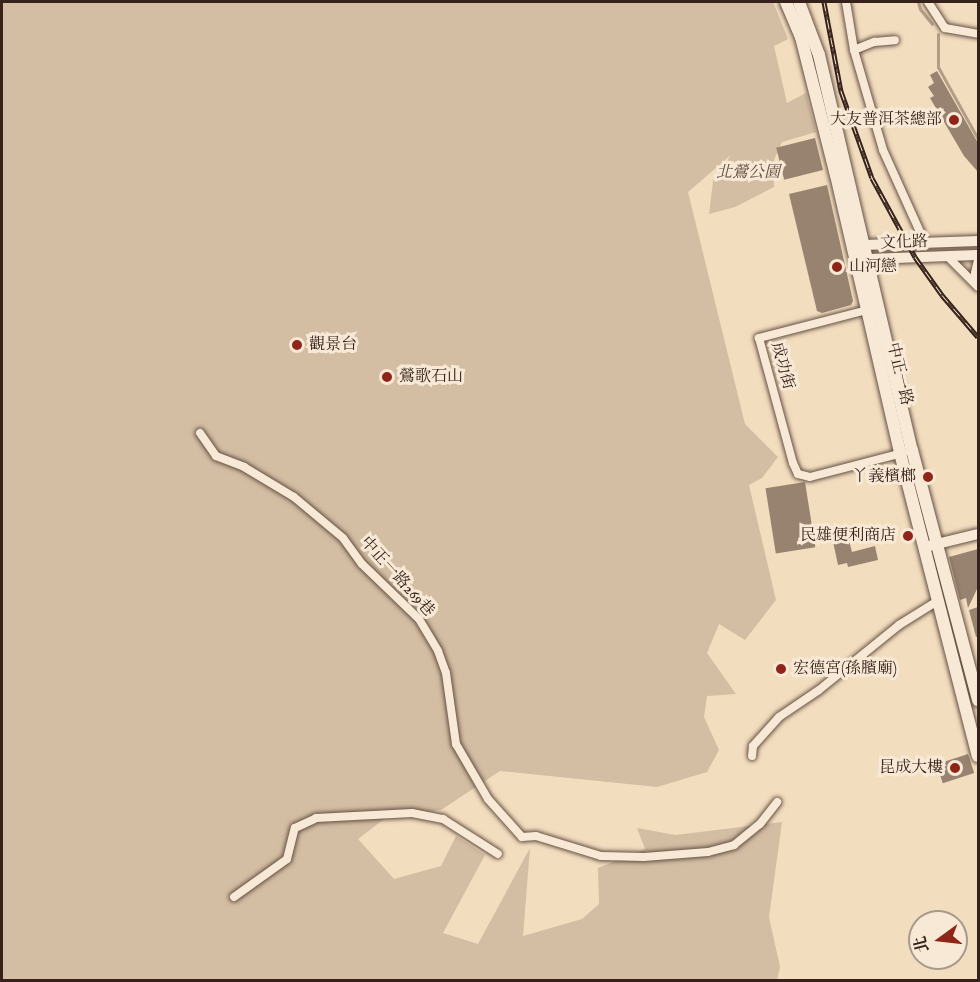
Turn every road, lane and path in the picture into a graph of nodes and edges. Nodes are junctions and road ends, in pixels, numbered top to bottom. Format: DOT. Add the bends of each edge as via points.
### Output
graph roads {
  1 [pos="786,2"];
  2 [pos="799,2"];
  3 [pos="846,2"];
  4 [pos="928,2"];
  5 [pos="978,34"];
  6 [pos="895,40"];
  7 [pos="854,50"];
  8 [pos="978,241"];
  9 [pos="925,243"];
  10 [pos="860,250"];
  11 [pos="978,255"];
  12 [pos="948,257"];
  13 [pos="867,259"];
  14 [pos="978,261"];
  15 [pos="978,287"];
  16 [pos="867,310"];
  17 [pos="200,433"];
  18 [pos="906,452"];
  19 [pos="978,534"];
  20 [pos="938,544"];
  21 [pos="925,548"];
  22 [pos="939,600"];
  23 [pos="978,700"];
  24 [pos="752,756"];
  25 [pos="978,756"];
  26 [pos="777,802"];
  27 [pos="498,854"];
  28 [pos="234,897"];
  1 -- 10 [label="main road, 中正一路" via="801,38"];
  2 -- 10 [label="main road, 中正一路" via="819,55"];
  3 -- 7 [label="street"];
  4 -- 5 [label="street" via="945,28"];
  6 -- 7 [label="street" via="874,42"];
  7 -- 9 [label="street" via="884,150"];
  8 -- 9 [label="street"];
  9 -- 10 [label="street"];
  10 -- 13 [label="main road, 中正一路"];
  10 -- 16 [label="main road, 中正一路"];
  11 -- 12 [label="street"];
  12 -- 13 [label="street, 文化路"];
  12 -- 15 [label="street, 文化路"];
  13 -- 18 [label="main road, 中正一路"];
  14 -- 15 [label="street"];
  16 -- 18 [label="main road, 中正一路"];
  16 -- 18 [label="street, 成功街" via="759,338 793,464 798,474 810,477"];
  17 -- 26 [label="street, 中正一路269巷" via="216,456 294,497 343,538 362,564 419,619 446,673 456,744 488,799 522,837 536,836 601,856 708,852 734,845 760,824"];
  18 -- 20 [label="main road, 中正一路"];
  18 -- 21 [label="main road, 中正一路"];
  19 -- 20 [label="street"];
  20 -- 21 [label="street"];
  20 -- 23 [label="main road, 中正一路"];
  21 -- 22 [label="main road, 中正一路"];
  22 -- 24 [label="street" via="899,625 779,717 753,746"];
  22 -- 25 [label="main road, 中正一路"];
  27 -- 28 [label="street" via="443,819 412,813 316,818 295,828 287,859"];
}
